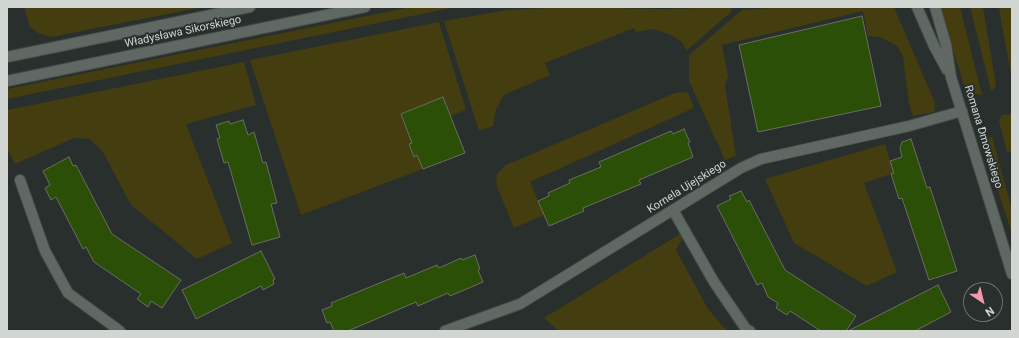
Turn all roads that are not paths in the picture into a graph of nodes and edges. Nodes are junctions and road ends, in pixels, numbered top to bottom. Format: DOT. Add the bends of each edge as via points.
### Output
graph roads {
  1 [pos="250,7"];
  2 [pos="364,7"];
  3 [pos="917,7"];
  4 [pos="935,7"];
  5 [pos="7,57"];
  6 [pos="951,77"];
  7 [pos="7,81"];
  8 [pos="962,111"];
  9 [pos="20,180"];
  10 [pos="674,210"];
  11 [pos="1012,274"];
  12 [pos="120,331"];
  13 [pos="445,331"];
  14 [pos="750,331"];
  1 -- 5 [label="street, Władysława Sikorskiego"];
  2 -- 7 [label="street, Władysława Sikorskiego"];
  3 -- 6 [label="street, Romana Dmowskiego"];
  4 -- 6 [label="street, Romana Dmowskiego" via="946,45"];
  6 -- 8 [label="street, Romana Dmowskiego"];
  8 -- 10 [label="street, Kornela Ujejskiego" via="909,126 761,159 741,168"];
  8 -- 11 [label="street, Romana Dmowskiego"];
  9 -- 12 [label="street" via="45,251 68,293"];
  10 -- 13 [label="street, Kornela Ujejskiego" via="520,304"];
  10 -- 14 [label="street" via="714,282"];
}
